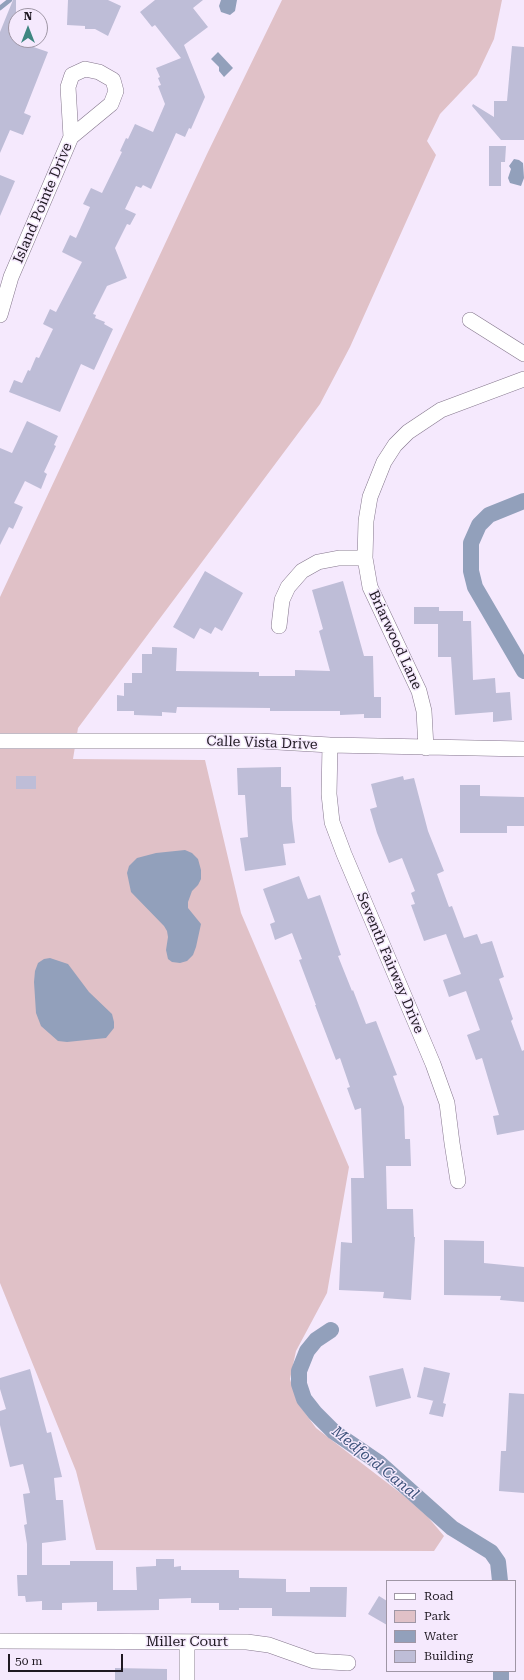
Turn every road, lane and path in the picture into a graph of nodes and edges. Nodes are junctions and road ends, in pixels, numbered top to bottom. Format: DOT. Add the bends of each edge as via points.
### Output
graph roads {
  1 [pos="71,137"];
  2 [pos="0,315"];
  3 [pos="470,320"];
  4 [pos="524,354"];
  5 [pos="524,379"];
  6 [pos="365,558"];
  7 [pos="279,626"];
  8 [pos="0,741"];
  9 [pos="330,746"];
  10 [pos="426,748"];
  11 [pos="524,749"];
  12 [pos="458,1181"];
  13 [pos="0,1641"];
  14 [pos="187,1642"];
  15 [pos="348,1663"];
  16 [pos="187,1680"];
  1 -- 2 [label="street, Island Pointe Drive" via="11,278"];
  3 -- 4 [label="street"];
  5 -- 6 [label="street, Briarwood Lane" via="441,410 408,432 395,445 384,462 370,497 366,521"];
  6 -- 7 [label="street" via="339,558 318,562 302,571 288,587 282,600"];
  6 -- 10 [label="street, Briarwood Lane" via="370,587 419,691 424,711"];
  8 -- 9 [label="street, Calle Vista Drive" via="260,741"];
  9 -- 10 [label="street, Calle Vista Drive"];
  9 -- 12 [label="street, Seventh Fairway Drive" via="329,794 332,822 447,1103"];
  10 -- 11 [label="street, Calle Vista Drive"];
  13 -- 14 [label="street, Miller Court"];
  14 -- 15 [label="street, Miller Court" via="246,1642 269,1645 314,1661"];
  14 -- 16 [label="street"];
}
